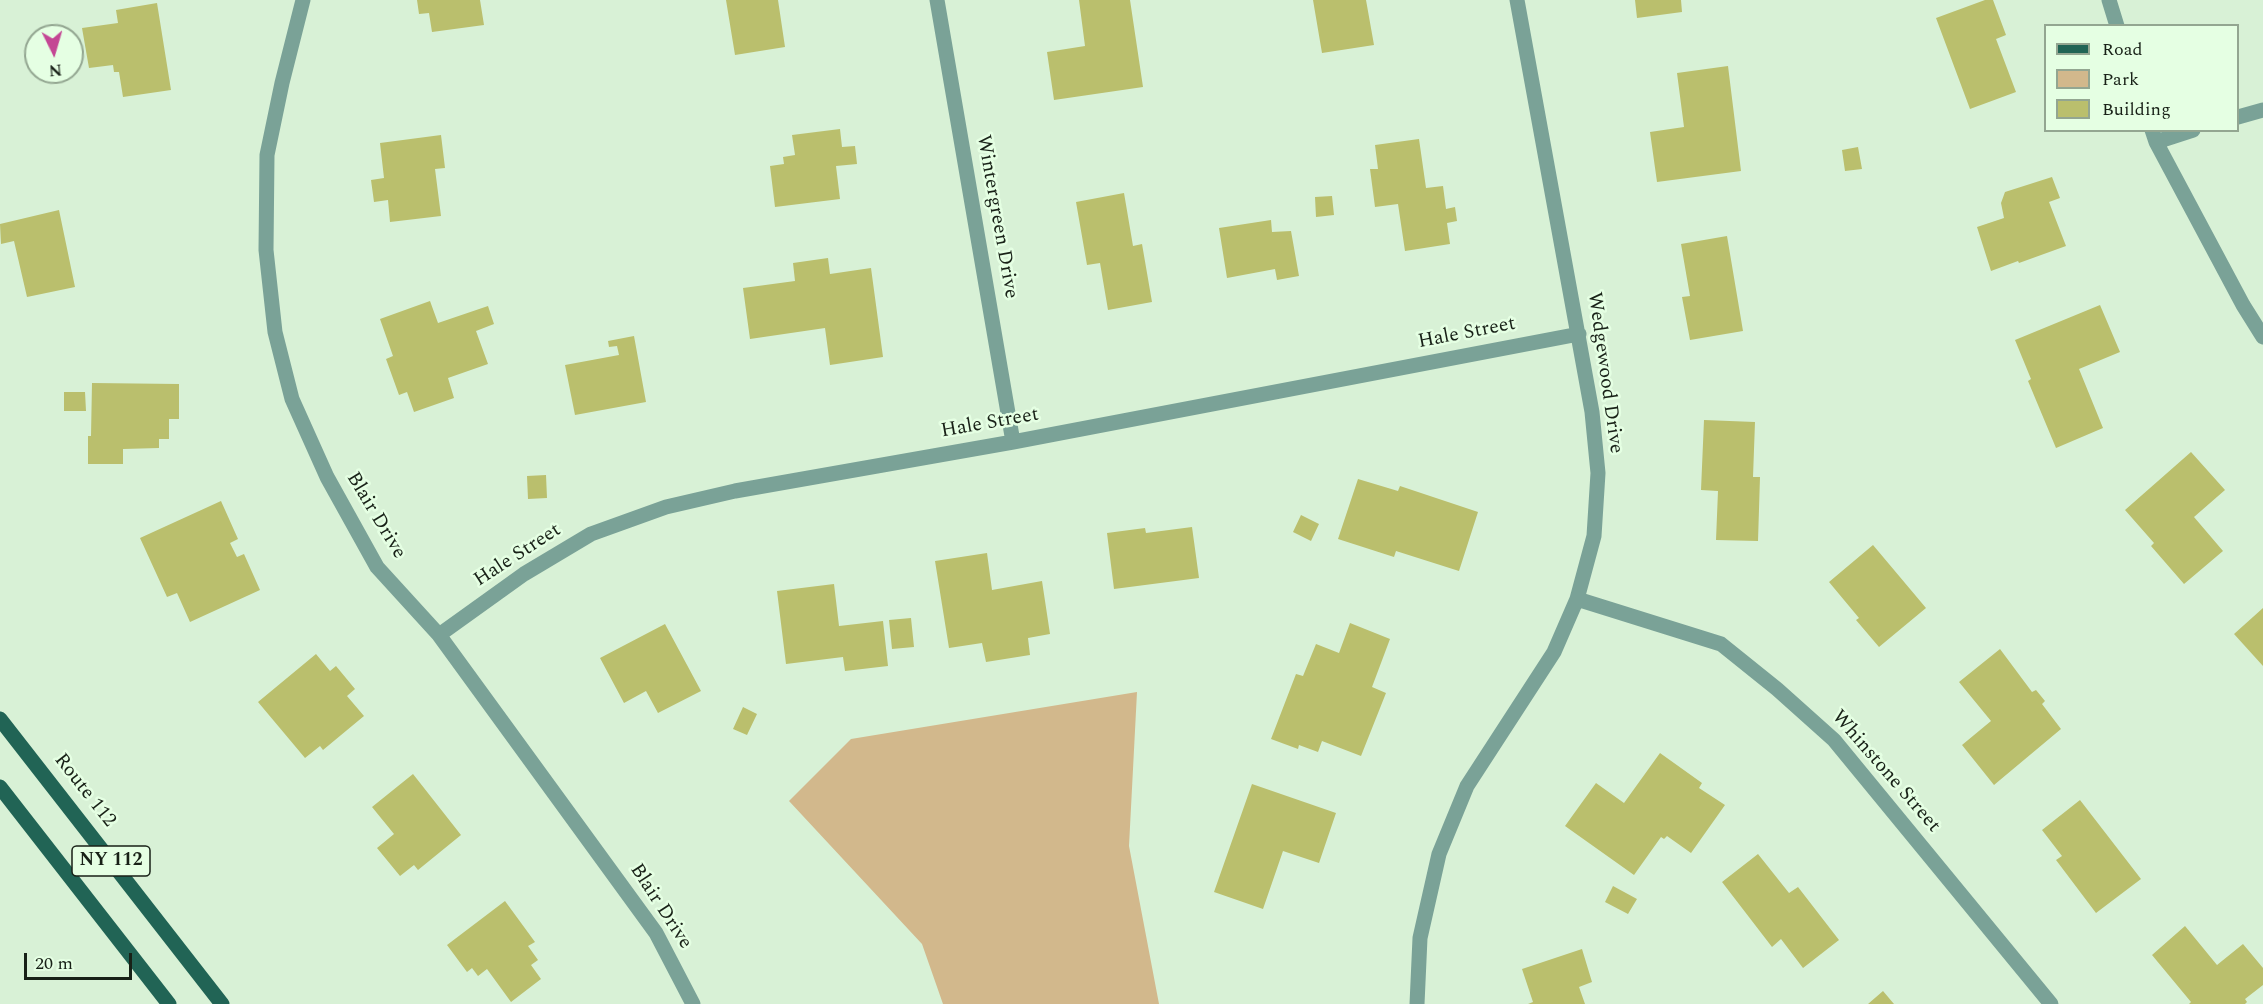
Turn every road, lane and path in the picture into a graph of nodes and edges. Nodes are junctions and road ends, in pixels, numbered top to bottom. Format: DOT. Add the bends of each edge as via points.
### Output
graph roads {
  1 [pos="303,0"];
  2 [pos="937,0"];
  3 [pos="1517,0"];
  4 [pos="2109,0"];
  5 [pos="2116,24"];
  6 [pos="2263,110"];
  7 [pos="2239,117"];
  8 [pos="2180,132"];
  9 [pos="2154,136"];
  10 [pos="1579,334"];
  11 [pos="2263,337"];
  12 [pos="1013,442"];
  13 [pos="1577,599"];
  14 [pos="439,635"];
  15 [pos="0,719"];
  16 [pos="0,788"];
  17 [pos="169,1004"];
  18 [pos="222,1004"];
  19 [pos="693,1004"];
  20 [pos="1417,1004"];
  21 [pos="2051,1004"];
  1 -- 14 [label="street, Blair Drive" via="267,155 266,250 275,332 292,399 327,477 377,567"];
  2 -- 12 [label="street, Wintergreen Drive"];
  3 -- 10 [label="street, Wedgewood Drive"];
  4 -- 5 [label="street"];
  6 -- 7 [label="street"];
  8 -- 9 [label="street"];
  9 -- 11 [label="street"];
  10 -- 12 [label="street, Hale Street"];
  10 -- 13 [label="street, Wedgewood Drive" via="1598,473 1594,536"];
  12 -- 14 [label="street, Hale Street" via="735,491 666,507 591,534 524,574"];
  13 -- 20 [label="street, Wedgewood Drive" via="1554,651 1467,786 1439,854 1420,938"];
  13 -- 21 [label="street, Whinstone Street" via="1721,644 1778,689 1834,740"];
  14 -- 19 [label="street, Blair Drive" via="656,933"];
  15 -- 18 [label="main road, Route 112 / NY 112"];
  16 -- 17 [label="main road, NY 112"];
}
